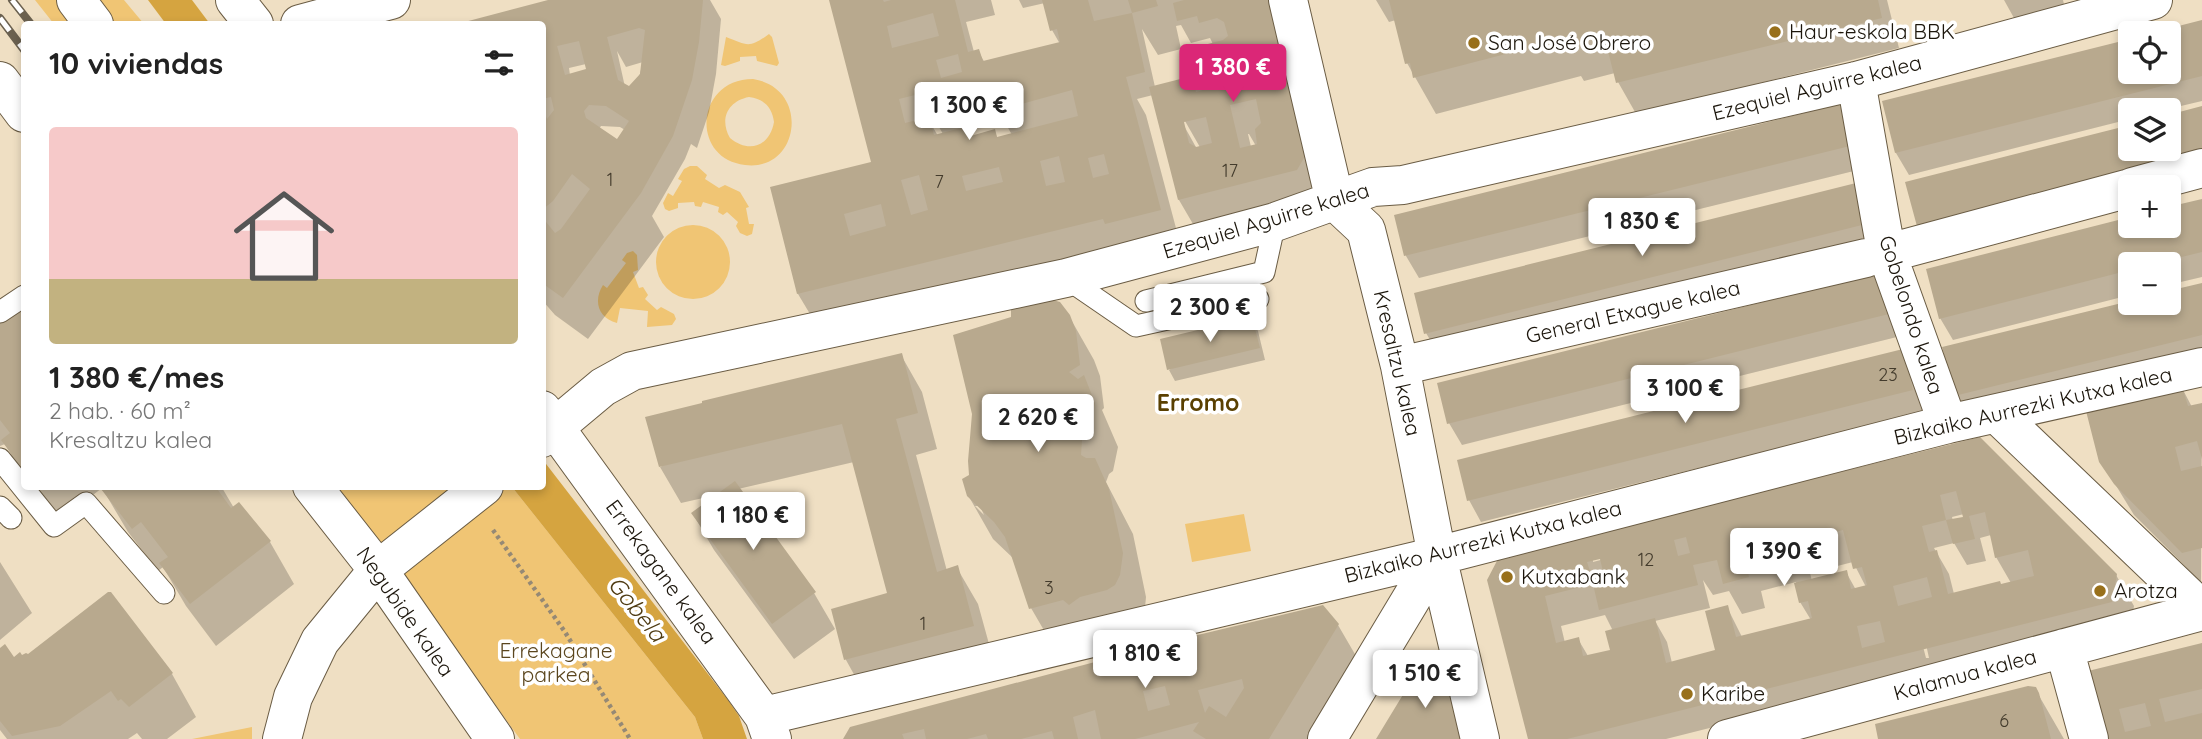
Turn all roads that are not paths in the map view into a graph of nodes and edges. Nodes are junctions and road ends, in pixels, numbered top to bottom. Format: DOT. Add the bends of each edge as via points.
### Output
graph roads {
  1 [pos="76,0"];
  2 [pos="235,0"];
  3 [pos="391,0"];
  4 [pos="1288,0"];
  5 [pos="2152,0"];
  6 [pos="92,21"];
  7 [pos="252,21"];
  8 [pos="311,21"];
  9 [pos="1856,80"];
  10 [pos="0,81"];
  11 [pos="21,109"];
  12 [pos="2202,168"];
  13 [pos="2177,175"];
  14 [pos="2118,191"];
  15 [pos="1335,201"];
  16 [pos="1275,222"];
  17 [pos="1903,249"];
  18 [pos="1866,258"];
  19 [pos="1066,278"];
  20 [pos="21,298"];
  21 [pos="1258,299"];
  22 [pos="1146,301"];
  23 [pos="0,312"];
  24 [pos="1400,366"];
  25 [pos="2202,367"];
  26 [pos="1997,414"];
  27 [pos="1948,424"];
  28 [pos="547,425"];
  29 [pos="0,460"];
  30 [pos="21,486"];
  31 [pos="25,490"];
  32 [pos="315,490"];
  33 [pos="470,500"];
  34 [pos="1437,556"];
  35 [pos="378,570"];
  36 [pos="163,593"];
  37 [pos="2202,610"];
  38 [pos="2064,648"];
  39 [pos="1851,723"];
  40 [pos="768,728"];
  41 [pos="282,739"];
  42 [pos="495,739"];
  43 [pos="1327,739"];
  44 [pos="1480,739"];
  45 [pos="1727,739"];
  46 [pos="2089,739"];
  1 -- 6 [label="street"];
  2 -- 7 [label="street"];
  3 -- 8 [label="street"];
  4 -- 15 [label="street"];
  5 -- 9 [label="street, Ezequiel Aguirre kalea"];
  9 -- 15 [label="street, Ezequiel Aguirre kalea" via="1403,185 1373,187"];
  9 -- 27 [label="street, Gobelondo kalea" via="1886,251"];
  10 -- 11 [label="street"];
  12 -- 13 [label="street"];
  14 -- 17 [label="street"];
  15 -- 16 [label="street, Ezequiel Aguirre kalea"];
  15 -- 24 [label="street, Kresaltzu kalea" via="1366,230"];
  16 -- 19 [label="street, Ezequiel Aguirre kalea"];
  16 -- 22 [label="lane" via="1264,272"];
  18 -- 24 [label="street, General Etxague kalea"];
  19 -- 21 [label="lane" via="1136,326"];
  19 -- 28 [label="street, Ezequiel Aguirre kalea" via="632,371"];
  20 -- 23 [label="lane"];
  24 -- 34 [label="street, Kresaltzu kalea"];
  25 -- 26 [label="street, Bizkaiko Aurrezki Kutxa kalea"];
  26 -- 27 [label="street, Bizkaiko Aurrezki Kutxa kalea"];
  26 -- 37 [label="street"];
  27 -- 34 [label="street, Bizkaiko Aurrezki Kutxa kalea"];
  28 -- 40 [label="street, Errekagane kalea"];
  29 -- 30 [label="lane"];
  31 -- 36 [label="lane" via="54,526 86,503"];
  32 -- 35 [label="street, Negubide kalea"];
  33 -- 35 [label="street"];
  34 -- 40 [label="street, Bizkaiko Aurrezki Kutxa kalea"];
  34 -- 43 [label="street"];
  34 -- 44 [label="street, Kresaltzu kalea"];
  35 -- 41 [label="street" via="320,641 293,697"];
  35 -- 42 [label="street, Negubide kalea"];
  37 -- 38 [label="street, Kalamua kalea"];
  38 -- 39 [label="street, Kalamua kalea"];
  38 -- 46 [label="street"];
  39 -- 45 [label="street, Kalamua kalea"];
}
